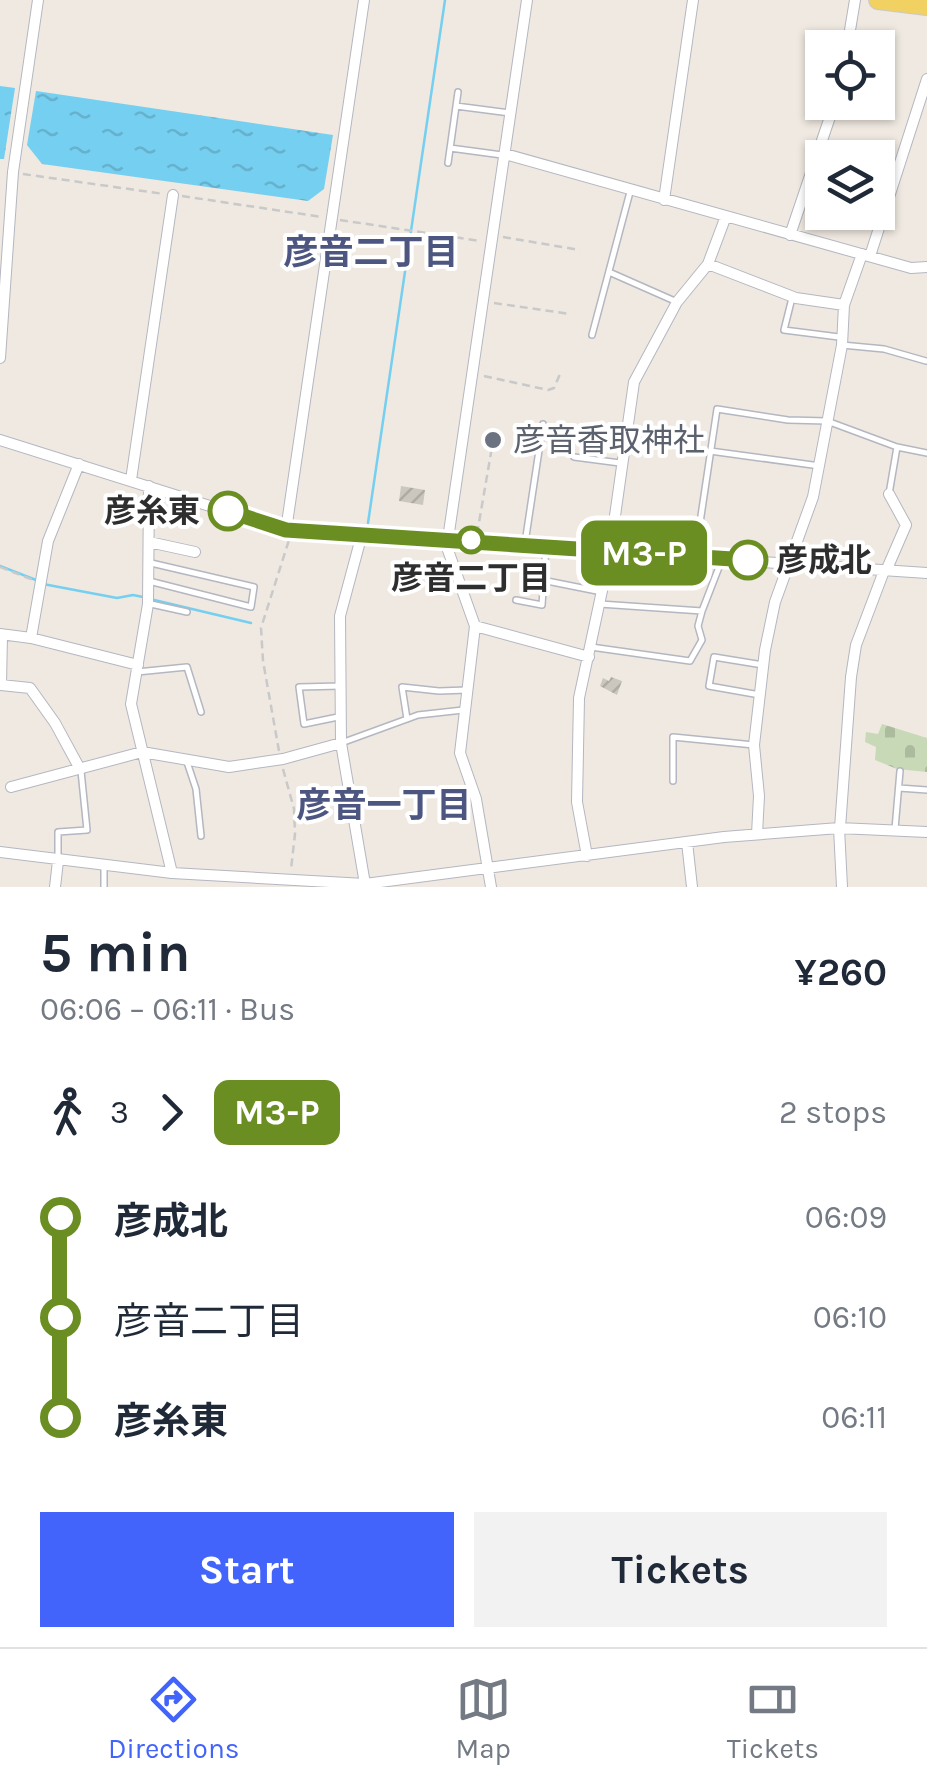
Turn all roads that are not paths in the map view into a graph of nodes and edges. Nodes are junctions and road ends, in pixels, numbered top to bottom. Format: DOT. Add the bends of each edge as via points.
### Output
graph roads {
  1 [pos="38,0"];
  2 [pos="364,0"];
  3 [pos="527,0"];
  4 [pos="692,0"];
  5 [pos="855,0"];
  6 [pos="878,0"];
  7 [pos="927,6"];
  8 [pos="850,30"];
  9 [pos="927,79"];
  10 [pos="458,92"];
  11 [pos="456,106"];
  12 [pos="510,113"];
  13 [pos="828,120"];
  14 [pos="450,148"];
  15 [pos="505,155"];
  16 [pos="448,163"];
  17 [pos="631,189"];
  18 [pos="173,195"];
  19 [pos="664,200"];
  20 [pos="726,216"];
  21 [pos="790,235"];
  22 [pos="866,255"];
  23 [pos="708,264"];
  24 [pos="927,267"];
  25 [pos="609,272"];
  26 [pos="792,296"];
  27 [pos="677,302"];
  28 [pos="844,305"];
  29 [pos="592,335"];
  30 [pos="842,341"];
  31 [pos="0,358"];
  32 [pos="926,361"];
  33 [pos="827,420"];
  34 [pos="543,424"];
  35 [pos="0,440"];
  36 [pos="897,447"];
  37 [pos="710,450"];
  38 [pos="927,453"];
  39 [pos="574,457"];
  40 [pos="79,464"];
  41 [pos="622,464"];
  42 [pos="820,466"];
  43 [pos="131,480"];
  44 [pos="150,486"];
  45 [pos="889,494"];
  46 [pos="288,533"];
  47 [pos="362,534"];
  48 [pos="446,539"];
  49 [pos="149,542"];
  50 [pos="524,544"];
  51 [pos="546,545"];
  52 [pos="610,550"];
  53 [pos="194,552"];
  54 [pos="695,556"];
  55 [pos="722,558"];
  56 [pos="148,562"];
  57 [pos="787,563"];
  58 [pos="885,571"];
  59 [pos="927,574"];
  60 [pos="148,580"];
  61 [pos="542,580"];
  62 [pos="601,598"];
  63 [pos="516,600"];
  64 [pos="148,604"];
  65 [pos="702,611"];
  66 [pos="187,612"];
  67 [pos="475,626"];
  68 [pos="1,634"];
  69 [pos="31,638"];
  70 [pos="590,652"];
  71 [pos="763,665"];
  72 [pos="137,669"];
  73 [pos="341,686"];
  74 [pos="469,690"];
  75 [pos="760,695"];
  76 [pos="466,710"];
  77 [pos="201,712"];
  78 [pos="341,716"];
  79 [pos="407,719"];
  80 [pos="341,743"];
  81 [pos="754,745"];
  82 [pos="142,752"];
  83 [pos="187,762"];
  84 [pos="80,770"];
  85 [pos="900,771"];
  86 [pos="673,781"];
  87 [pos="11,787"];
  88 [pos="898,788"];
  89 [pos="927,790"];
  90 [pos="839,828"];
  91 [pos="894,830"];
  92 [pos="927,832"];
  93 [pos="757,834"];
  94 [pos="202,836"];
  95 [pos="687,842"];
  96 [pos="0,852"];
  97 [pos="587,856"];
  98 [pos="58,861"];
  99 [pos="104,866"];
  100 [pos="488,867"];
  101 [pos="172,873"];
  102 [pos="196,881"];
  103 [pos="365,884"];
  104 [pos="56,887"];
  105 [pos="104,887"];
  106 [pos="490,887"];
  107 [pos="692,887"];
  108 [pos="842,887"];
  1 -- 31 [label="street" via="13,172"];
  2 -- 46 [label="street"];
  3 -- 12 [label="street"];
  4 -- 19 [label="street"];
  5 -- 8 [label="street"];
  6 -- 7 [label="main road"];
  9 -- 22 [label="street"];
  10 -- 11 [label="lane"];
  11 -- 12 [label="lane"];
  11 -- 14 [label="lane"];
  12 -- 15 [label="street"];
  13 -- 21 [label="street"];
  14 -- 15 [label="lane"];
  14 -- 16 [label="lane"];
  15 -- 17 [label="street"];
  15 -- 48 [label="street"];
  17 -- 19 [label="street"];
  17 -- 25 [label="lane"];
  18 -- 43 [label="street"];
  19 -- 20 [label="street"];
  20 -- 21 [label="street"];
  20 -- 23 [label="street"];
  21 -- 22 [label="street"];
  22 -- 24 [label="street"];
  22 -- 28 [label="street"];
  23 -- 26 [label="street"];
  23 -- 27 [label="street"];
  25 -- 27 [label="lane"];
  25 -- 29 [label="lane"];
  26 -- 28 [label="street"];
  26 -- 30 [label="lane" via="784,330"];
  27 -- 41 [label="street" via="634,382"];
  28 -- 30 [label="street"];
  30 -- 32 [label="lane"];
  30 -- 33 [label="street"];
  33 -- 36 [label="lane"];
  33 -- 37 [label="lane" via="717,409"];
  33 -- 42 [label="street"];
  34 -- 50 [label="lane"];
  35 -- 40 [label="street"];
  36 -- 38 [label="lane"];
  36 -- 45 [label="lane"];
  37 -- 42 [label="lane"];
  37 -- 54 [label="lane"];
  39 -- 41 [label="lane"];
  40 -- 43 [label="street"];
  40 -- 69 [label="street" via="48,541"];
  41 -- 52 [label="street"];
  42 -- 57 [label="street"];
  43 -- 44 [label="street"];
  44 -- 46 [label="street"];
  44 -- 49 [label="street"];
  45 -- 58 [label="street" via="906,526"];
  46 -- 47 [label="street"];
  47 -- 48 [label="street"];
  47 -- 73 [label="street" via="340,616"];
  48 -- 50 [label="street"];
  48 -- 67 [label="street"];
  49 -- 53 [label="street"];
  49 -- 56 [label="street"];
  50 -- 51 [label="street"];
  51 -- 52 [label="street"];
  51 -- 61 [label="lane"];
  52 -- 54 [label="street"];
  52 -- 62 [label="street"];
  54 -- 55 [label="street"];
  55 -- 57 [label="street"];
  55 -- 65 [label="lane"];
  56 -- 60 [label="street"];
  56 -- 60 [label="lane" via="254,588 251,607"];
  57 -- 58 [label="street"];
  57 -- 71 [label="street"];
  58 -- 59 [label="street"];
  58 -- 90 [label="street" via="856,645"];
  60 -- 64 [label="street"];
  61 -- 62 [label="lane"];
  61 -- 63 [label="lane" via="542,606"];
  62 -- 65 [label="lane"];
  62 -- 70 [label="street"];
  64 -- 66 [label="lane"];
  64 -- 72 [label="street"];
  65 -- 70 [label="lane" via="702,640 690,661"];
  67 -- 70 [label="street"];
  67 -- 74 [label="street"];
  68 -- 69 [label="street"];
  68 -- 84 [label="street" via="1,684 30,688"];
  69 -- 72 [label="street"];
  70 -- 97 [label="street" via="576,776"];
  71 -- 75 [label="street"];
  71 -- 75 [label="lane" via="714,657 709,686"];
  72 -- 77 [label="lane" via="187,667"];
  72 -- 82 [label="street" via="131,704"];
  73 -- 78 [label="street"];
  73 -- 78 [label="lane" via="299,687 304,724"];
  74 -- 76 [label="street"];
  74 -- 79 [label="lane" via="402,687"];
  75 -- 81 [label="street"];
  76 -- 79 [label="lane"];
  76 -- 100 [label="street" via="460,754"];
  78 -- 80 [label="street"];
  79 -- 80 [label="lane"];
  80 -- 83 [label="street" via="229,767"];
  80 -- 103 [label="street"];
  81 -- 86 [label="lane" via="673,737"];
  81 -- 93 [label="street"];
  82 -- 83 [label="street"];
  82 -- 84 [label="street"];
  82 -- 101 [label="street"];
  83 -- 94 [label="lane"];
  84 -- 87 [label="street"];
  84 -- 98 [label="lane" via="87,830 58,832"];
  85 -- 88 [label="lane"];
  88 -- 89 [label="lane"];
  88 -- 91 [label="lane"];
  90 -- 91 [label="street"];
  90 -- 93 [label="street"];
  90 -- 108 [label="street"];
  91 -- 92 [label="street"];
  93 -- 95 [label="street"];
  95 -- 97 [label="street"];
  95 -- 107 [label="street"];
  96 -- 98 [label="street"];
  97 -- 100 [label="street"];
  98 -- 99 [label="street"];
  98 -- 104 [label="street"];
  99 -- 101 [label="street"];
  99 -- 105 [label="lane"];
  100 -- 103 [label="street"];
  100 -- 106 [label="street"];
  101 -- 102 [label="street"];
  102 -- 103 [label="street"];
}
